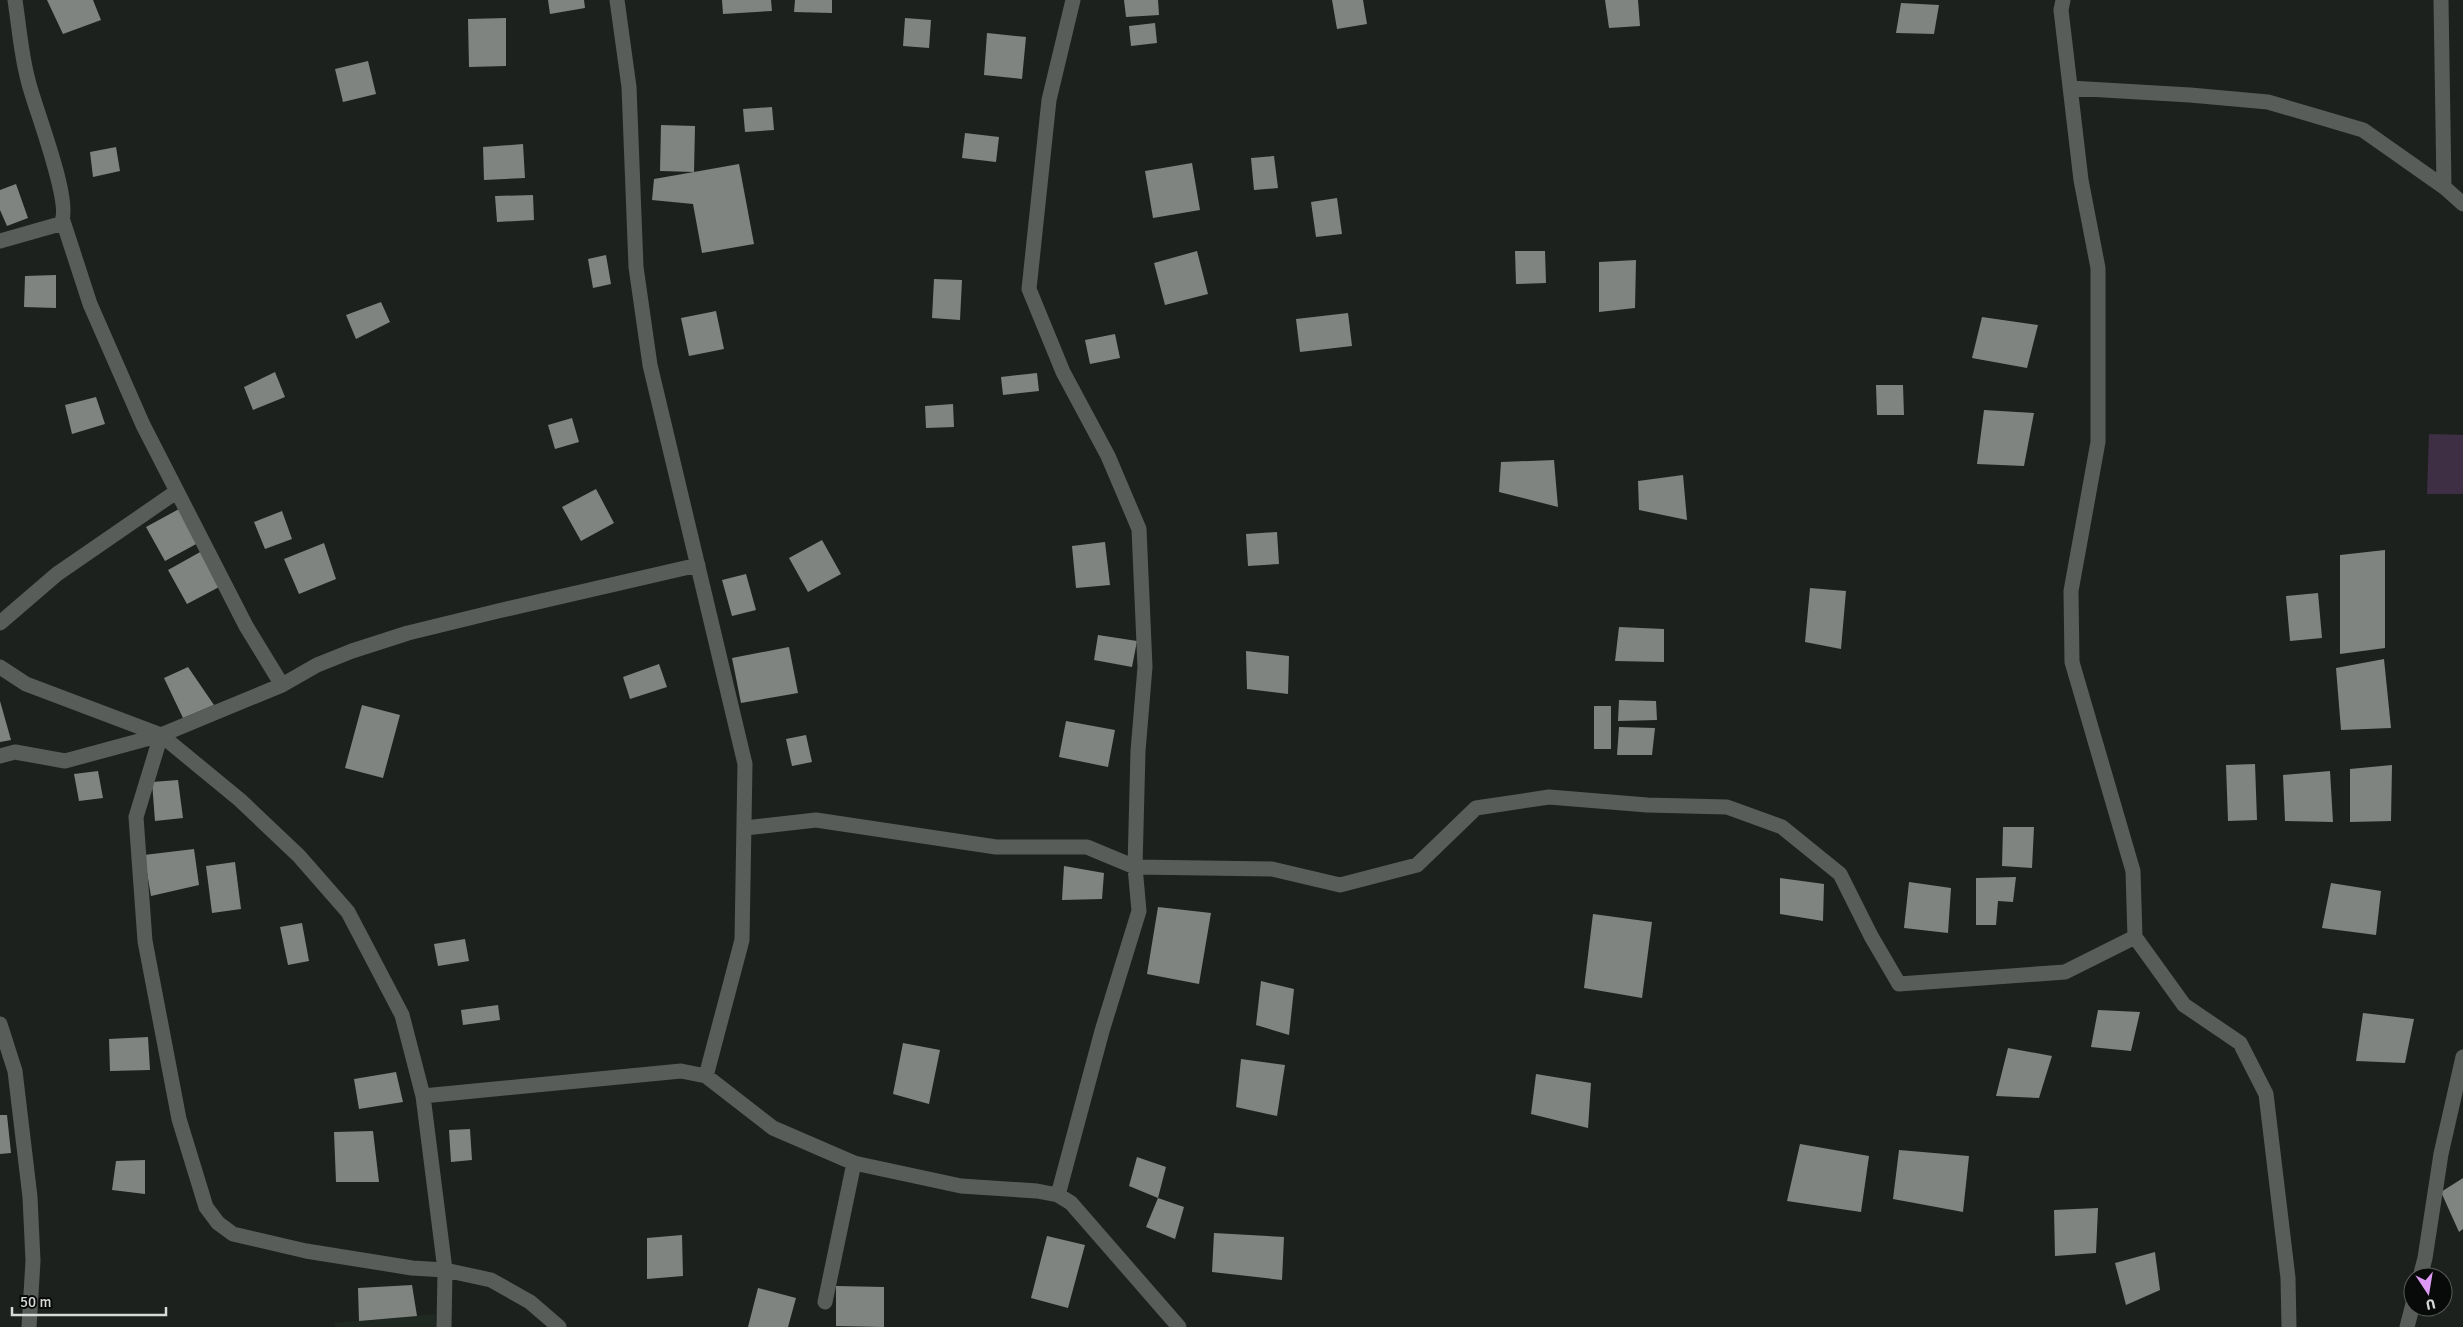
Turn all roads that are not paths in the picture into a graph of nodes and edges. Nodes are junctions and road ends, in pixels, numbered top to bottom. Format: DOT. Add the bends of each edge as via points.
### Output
graph roads {
  1 [pos="15,0"];
  2 [pos="617,0"];
  3 [pos="1073,0"];
  4 [pos="2063,0"];
  5 [pos="2441,0"];
  6 [pos="2070,88"];
  7 [pos="2444,187"];
  8 [pos="2463,204"];
  9 [pos="63,221"];
  10 [pos="0,240"];
  11 [pos="176,492"];
  12 [pos="698,565"];
  13 [pos="0,623"];
  14 [pos="0,667"];
  15 [pos="282,685"];
  16 [pos="161,735"];
  17 [pos="0,756"];
  18 [pos="745,828"];
  19 [pos="1135,866"];
  20 [pos="2135,936"];
  21 [pos="0,1024"];
  22 [pos="2463,1057"];
  23 [pos="706,1076"];
  24 [pos="423,1096"];
  25 [pos="854,1163"];
  26 [pos="1058,1195"];
  27 [pos="2423,1267"];
  28 [pos="444,1270"];
  29 [pos="825,1302"];
  30 [pos="29,1327"];
  31 [pos="444,1327"];
  32 [pos="559,1327"];
  33 [pos="1179,1327"];
  34 [pos="2289,1327"];
  1 -- 9 [label="street" via="28,80 57,170"];
  2 -- 12 [label="street" via="629,87 636,267 650,365"];
  3 -- 19 [label="street" via="1050,100 1029,289 1063,372 1108,456 1140,529 1145,667 1138,751"];
  4 -- 6 [label="street" via="2061,10"];
  5 -- 7 [label="street"];
  6 -- 7 [label="street" via="2268,102 2363,130"];
  6 -- 20 [label="street" via="2081,180 2098,268 2098,442 2071,591 2072,662 2133,870"];
  7 -- 8 [label="street"];
  9 -- 10 [label="street"];
  9 -- 11 [label="street" via="90,304"];
  11 -- 13 [label="street" via="57,574"];
  11 -- 15 [label="street" via="246,626"];
  12 -- 15 [label="street" via="408,633 352,650"];
  12 -- 18 [label="street" via="745,764"];
  14 -- 16 [label="street" via="26,684"];
  15 -- 16 [label="street"];
  16 -- 17 [label="street" via="65,761 15,752"];
  16 -- 24 [label="street" via="286,843 348,912 402,1016"];
  16 -- 28 [label="street" via="136,817 145,941 179,1119 206,1207 218,1223 233,1234 306,1251"];
  18 -- 19 [label="street" via="816,820 996,847 1087,847"];
  18 -- 23 [label="street" via="742,940"];
  19 -- 20 [label="street" via="1272,869 1340,885 1417,865 1476,808 1549,797 1727,807 1782,827 1840,874 1899,984 2066,972"];
  19 -- 26 [label="street" via="1139,911 1102,1031"];
  20 -- 34 [label="street" via="2184,1005 2240,1043 2266,1094 2288,1278"];
  21 -- 30 [label="street" via="15,1071 30,1197 33,1261"];
  22 -- 27 [label="street" via="2441,1154"];
  23 -- 24 [label="street" via="681,1071"];
  23 -- 25 [label="street" via="773,1128"];
  24 -- 28 [label="street"];
  25 -- 26 [label="street" via="961,1186"];
  25 -- 29 [label="street"];
  26 -- 33 [label="street" via="1071,1203"];
  28 -- 31 [label="street"];
  28 -- 32 [label="street" via="491,1280 530,1302"];
}
